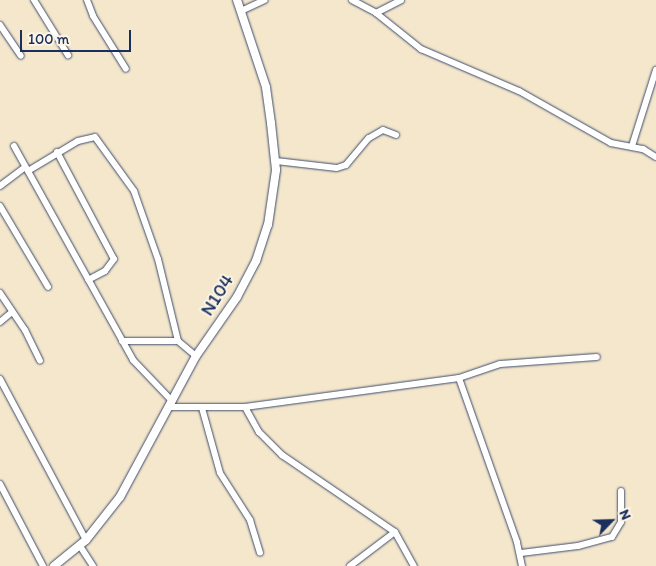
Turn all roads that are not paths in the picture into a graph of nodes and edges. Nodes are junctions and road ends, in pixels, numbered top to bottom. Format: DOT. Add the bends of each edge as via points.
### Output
graph roads {
  1 [pos="34,0"];
  2 [pos="87,0"];
  3 [pos="237,0"];
  4 [pos="265,0"];
  5 [pos="352,0"];
  6 [pos="401,0"];
  7 [pos="241,11"];
  8 [pos="376,13"];
  9 [pos="0,24"];
  10 [pos="68,55"];
  11 [pos="21,56"];
  12 [pos="126,69"];
  13 [pos="656,70"];
  14 [pos="396,135"];
  15 [pos="14,146"];
  16 [pos="632,146"];
  17 [pos="57,152"];
  18 [pos="656,157"];
  19 [pos="276,161"];
  20 [pos="27,169"];
  21 [pos="0,186"];
  22 [pos="0,206"];
  23 [pos="88,280"];
  24 [pos="48,287"];
  25 [pos="0,293"];
  26 [pos="12,312"];
  27 [pos="0,322"];
  28 [pos="122,341"];
  29 [pos="178,341"];
  30 [pos="196,356"];
  31 [pos="597,356"];
  32 [pos="40,362"];
  33 [pos="0,378"];
  34 [pos="460,378"];
  35 [pos="170,404"];
  36 [pos="202,408"];
  37 [pos="245,408"];
  38 [pos="0,484"];
  39 [pos="621,491"];
  40 [pos="395,532"];
  41 [pos="83,543"];
  42 [pos="260,552"];
  43 [pos="521,553"];
  44 [pos="358,564"];
  45 [pos="43,566"];
  46 [pos="54,566"];
  47 [pos="93,566"];
  48 [pos="350,566"];
  49 [pos="414,566"];
  50 [pos="522,566"];
  1 -- 10 [label="street"];
  2 -- 12 [label="street" via="93,16"];
  3 -- 7 [label="street, N104 / N104"];
  4 -- 7 [label="street"];
  5 -- 8 [label="street"];
  6 -- 8 [label="street"];
  7 -- 19 [label="street, N104 / N104" via="266,87"];
  8 -- 16 [label="street" via="421,49 519,91 611,143"];
  9 -- 11 [label="street"];
  13 -- 16 [label="street"];
  14 -- 19 [label="street" via="383,130 370,138 346,165 338,168"];
  15 -- 20 [label="street"];
  16 -- 18 [label="street"];
  17 -- 20 [label="street"];
  17 -- 23 [label="street" via="114,259 105,271"];
  17 -- 29 [label="street" via="88,137 96,137 134,191 158,259"];
  19 -- 30 [label="street, N104 / N104" via="268,225 256,261 237,297"];
  20 -- 21 [label="street"];
  20 -- 23 [label="street"];
  22 -- 24 [label="street"];
  23 -- 28 [label="street"];
  25 -- 26 [label="street"];
  26 -- 27 [label="street"];
  26 -- 32 [label="street"];
  28 -- 29 [label="street"];
  28 -- 35 [label="street" via="133,360"];
  29 -- 30 [label="street"];
  30 -- 35 [label="street, N104 / N104"];
  31 -- 34 [label="street" via="500,364"];
  33 -- 41 [label="street"];
  34 -- 37 [label="street"];
  34 -- 43 [label="street"];
  35 -- 36 [label="street"];
  35 -- 41 [label="street, N104 / N104" via="120,497"];
  36 -- 37 [label="street"];
  36 -- 42 [label="street" via="220,472 250,520"];
  37 -- 40 [label="street" via="259,432 282,455"];
  38 -- 45 [label="street"];
  39 -- 43 [label="street" via="621,522 612,537 578,546"];
  40 -- 44 [label="street"];
  40 -- 49 [label="street"];
  41 -- 46 [label="street, N104 / N104"];
  41 -- 47 [label="street"];
  43 -- 50 [label="street"];
  44 -- 48 [label="street"];
}
